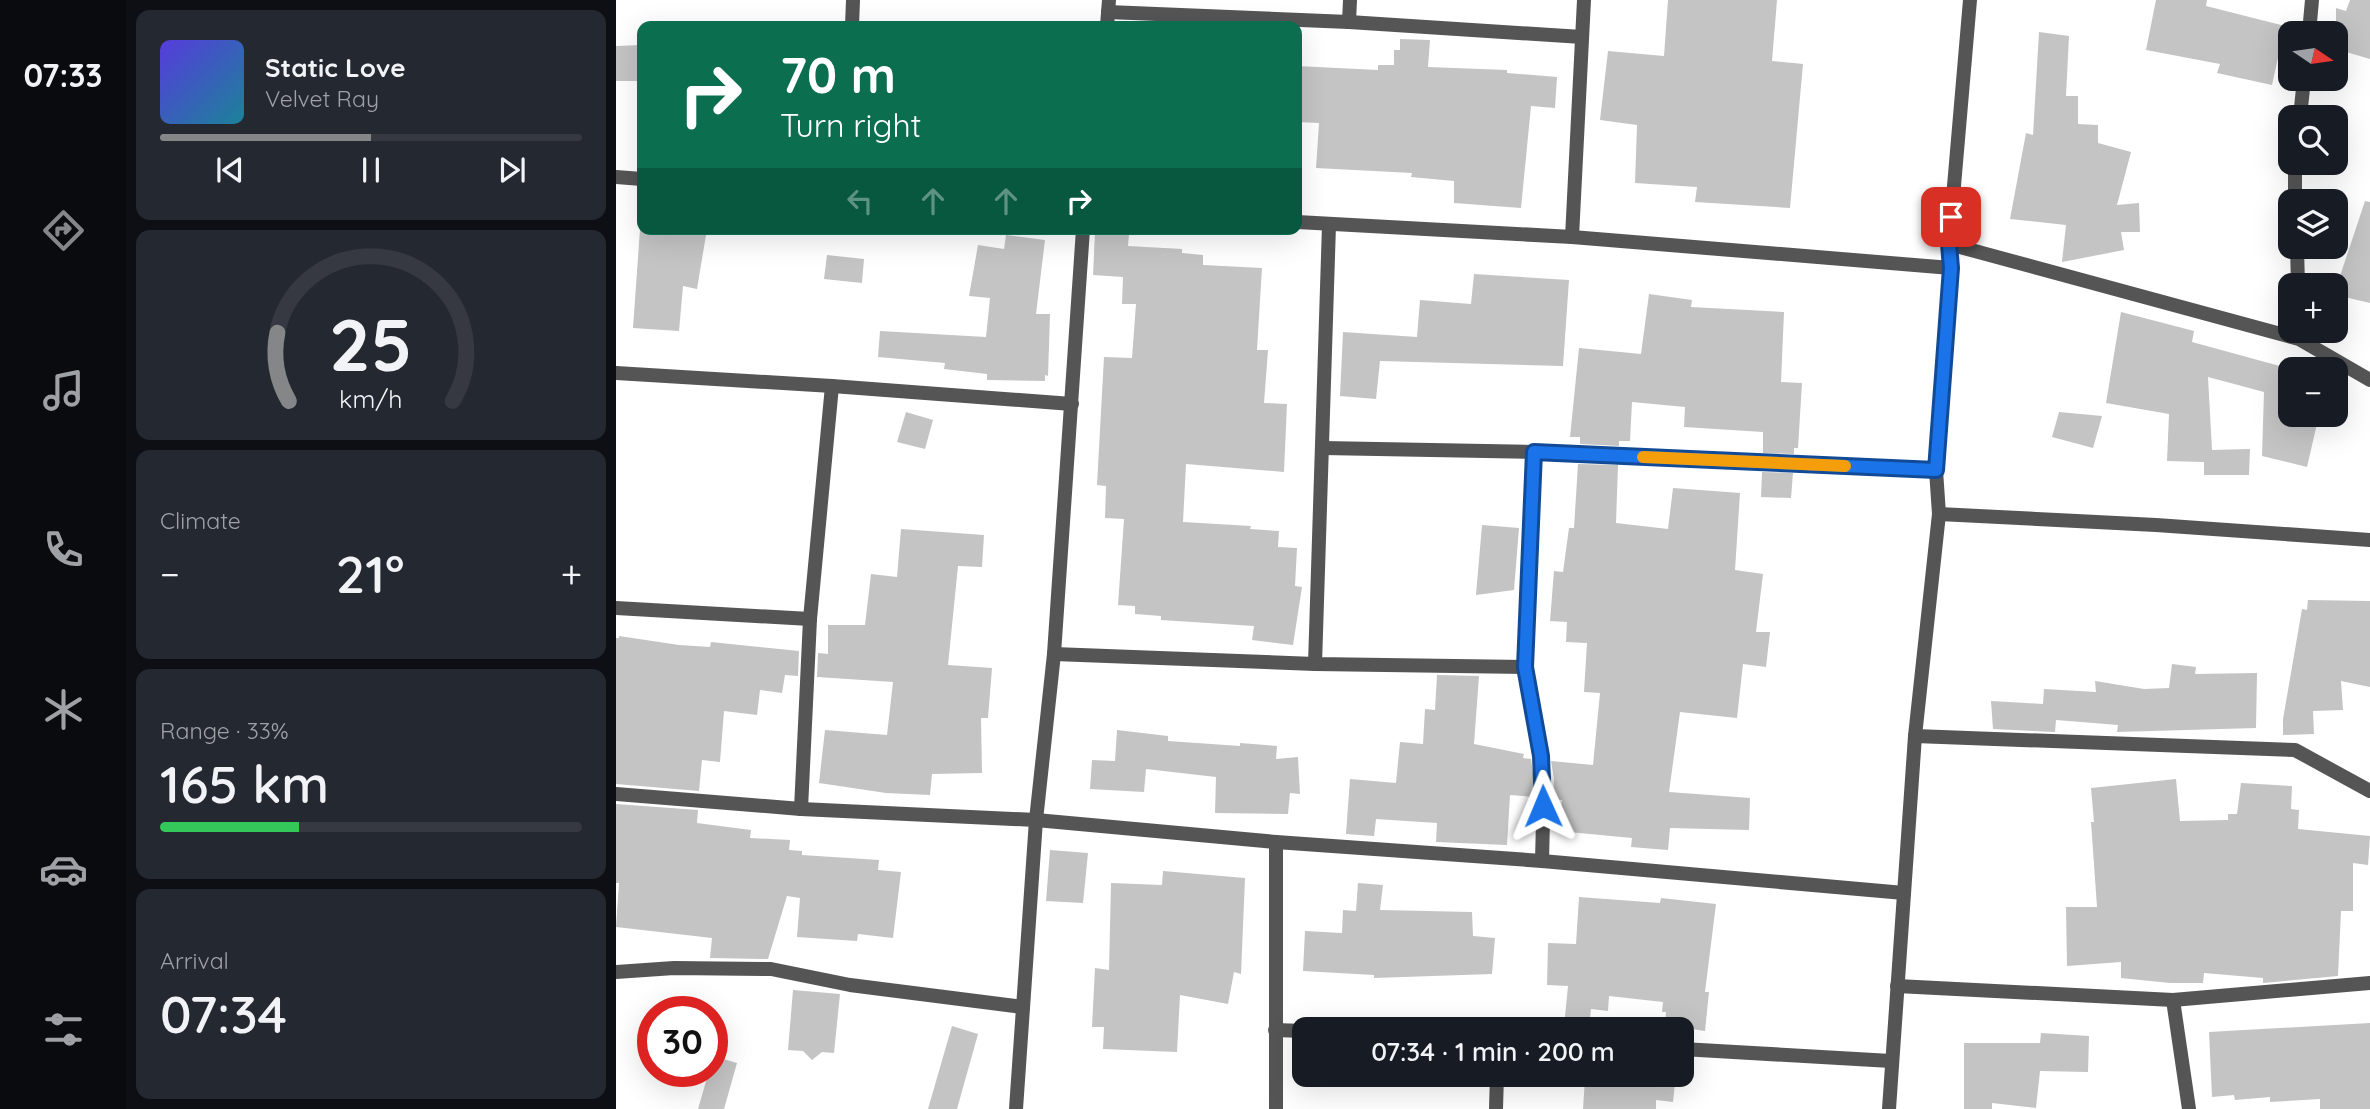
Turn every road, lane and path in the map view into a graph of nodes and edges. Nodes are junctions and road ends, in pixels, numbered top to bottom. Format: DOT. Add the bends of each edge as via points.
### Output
graph roads {
  1 [pos="853,0"];
  2 [pos="1350,0"];
  3 [pos="1584,0"];
  4 [pos="1970,0"];
  5 [pos="2312,0"];
  6 [pos="1108,13"];
  7 [pos="852,21"];
  8 [pos="2310,21"];
  9 [pos="1349,22"];
  10 [pos="1581,37"];
  11 [pos="616,177"];
  12 [pos="637,178"];
  13 [pos="1302,222"];
  14 [pos="1329,225"];
  15 [pos="1083,235"];
  16 [pos="1572,237"];
  17 [pos="1949,244"];
  18 [pos="1951,268"];
  19 [pos="2278,330"];
  20 [pos="2312,343"];
  21 [pos="616,373"];
  22 [pos="2370,380"];
  23 [pos="832,386"];
  24 [pos="1072,404"];
  25 [pos="1323,448"];
  26 [pos="1534,452"];
  27 [pos="1936,470"];
  28 [pos="1939,514"];
  29 [pos="2370,540"];
  30 [pos="616,608"];
  31 [pos="810,619"];
  32 [pos="1054,654"];
  33 [pos="1314,664"];
  34 [pos="1525,667"];
  35 [pos="1915,736"];
  36 [pos="2370,791"];
  37 [pos="616,794"];
  38 [pos="801,809"];
  39 [pos="1036,820"];
  40 [pos="1276,842"];
  41 [pos="1542,861"];
  42 [pos="1904,893"];
  43 [pos="616,972"];
  44 [pos="2370,983"];
  45 [pos="1897,986"];
  46 [pos="2173,1000"];
  47 [pos="1023,1007"];
  48 [pos="1275,1030"];
  49 [pos="1292,1031"];
  50 [pos="1694,1050"];
  51 [pos="1891,1061"];
  52 [pos="1497,1087"];
  53 [pos="1016,1109"];
  54 [pos="1276,1109"];
  55 [pos="1496,1109"];
  56 [pos="1889,1109"];
  57 [pos="2189,1109"];
  1 -- 7 [label="street"];
  2 -- 9 [label="street"];
  3 -- 10 [label="street"];
  4 -- 17 [label="street"];
  5 -- 8 [label="street"];
  6 -- 9 [label="street"];
  9 -- 10 [label="street"];
  10 -- 16 [label="street"];
  11 -- 12 [label="street"];
  13 -- 14 [label="street"];
  14 -- 16 [label="street"];
  14 -- 25 [label="street"];
  15 -- 24 [label="street"];
  16 -- 18 [label="street"];
  17 -- 18 [label="street"];
  17 -- 19 [label="street"];
  18 -- 27 [label="street"];
  20 -- 22 [label="street"];
  21 -- 23 [label="street"];
  23 -- 24 [label="street"];
  23 -- 31 [label="street"];
  24 -- 32 [label="street"];
  25 -- 26 [label="street"];
  25 -- 33 [label="street"];
  26 -- 27 [label="street"];
  26 -- 34 [label="street"];
  27 -- 28 [label="street"];
  28 -- 29 [label="street"];
  28 -- 35 [label="street"];
  30 -- 31 [label="street"];
  31 -- 38 [label="street"];
  32 -- 33 [label="street"];
  32 -- 39 [label="street"];
  33 -- 34 [label="street"];
  34 -- 41 [label="street" via="1544,779"];
  35 -- 36 [label="street" via="2295,750"];
  35 -- 42 [label="street"];
  37 -- 38 [label="street"];
  38 -- 39 [label="street"];
  39 -- 40 [label="street"];
  39 -- 47 [label="street"];
  40 -- 41 [label="street"];
  40 -- 48 [label="street"];
  41 -- 42 [label="street"];
  42 -- 45 [label="street"];
  43 -- 47 [label="street" via="771,969 850,985"];
  44 -- 46 [label="street"];
  45 -- 46 [label="street"];
  45 -- 51 [label="street"];
  46 -- 57 [label="street"];
  47 -- 53 [label="street"];
  48 -- 49 [label="street"];
  48 -- 54 [label="street"];
  50 -- 51 [label="street"];
  51 -- 56 [label="street"];
  52 -- 55 [label="street"];
}
